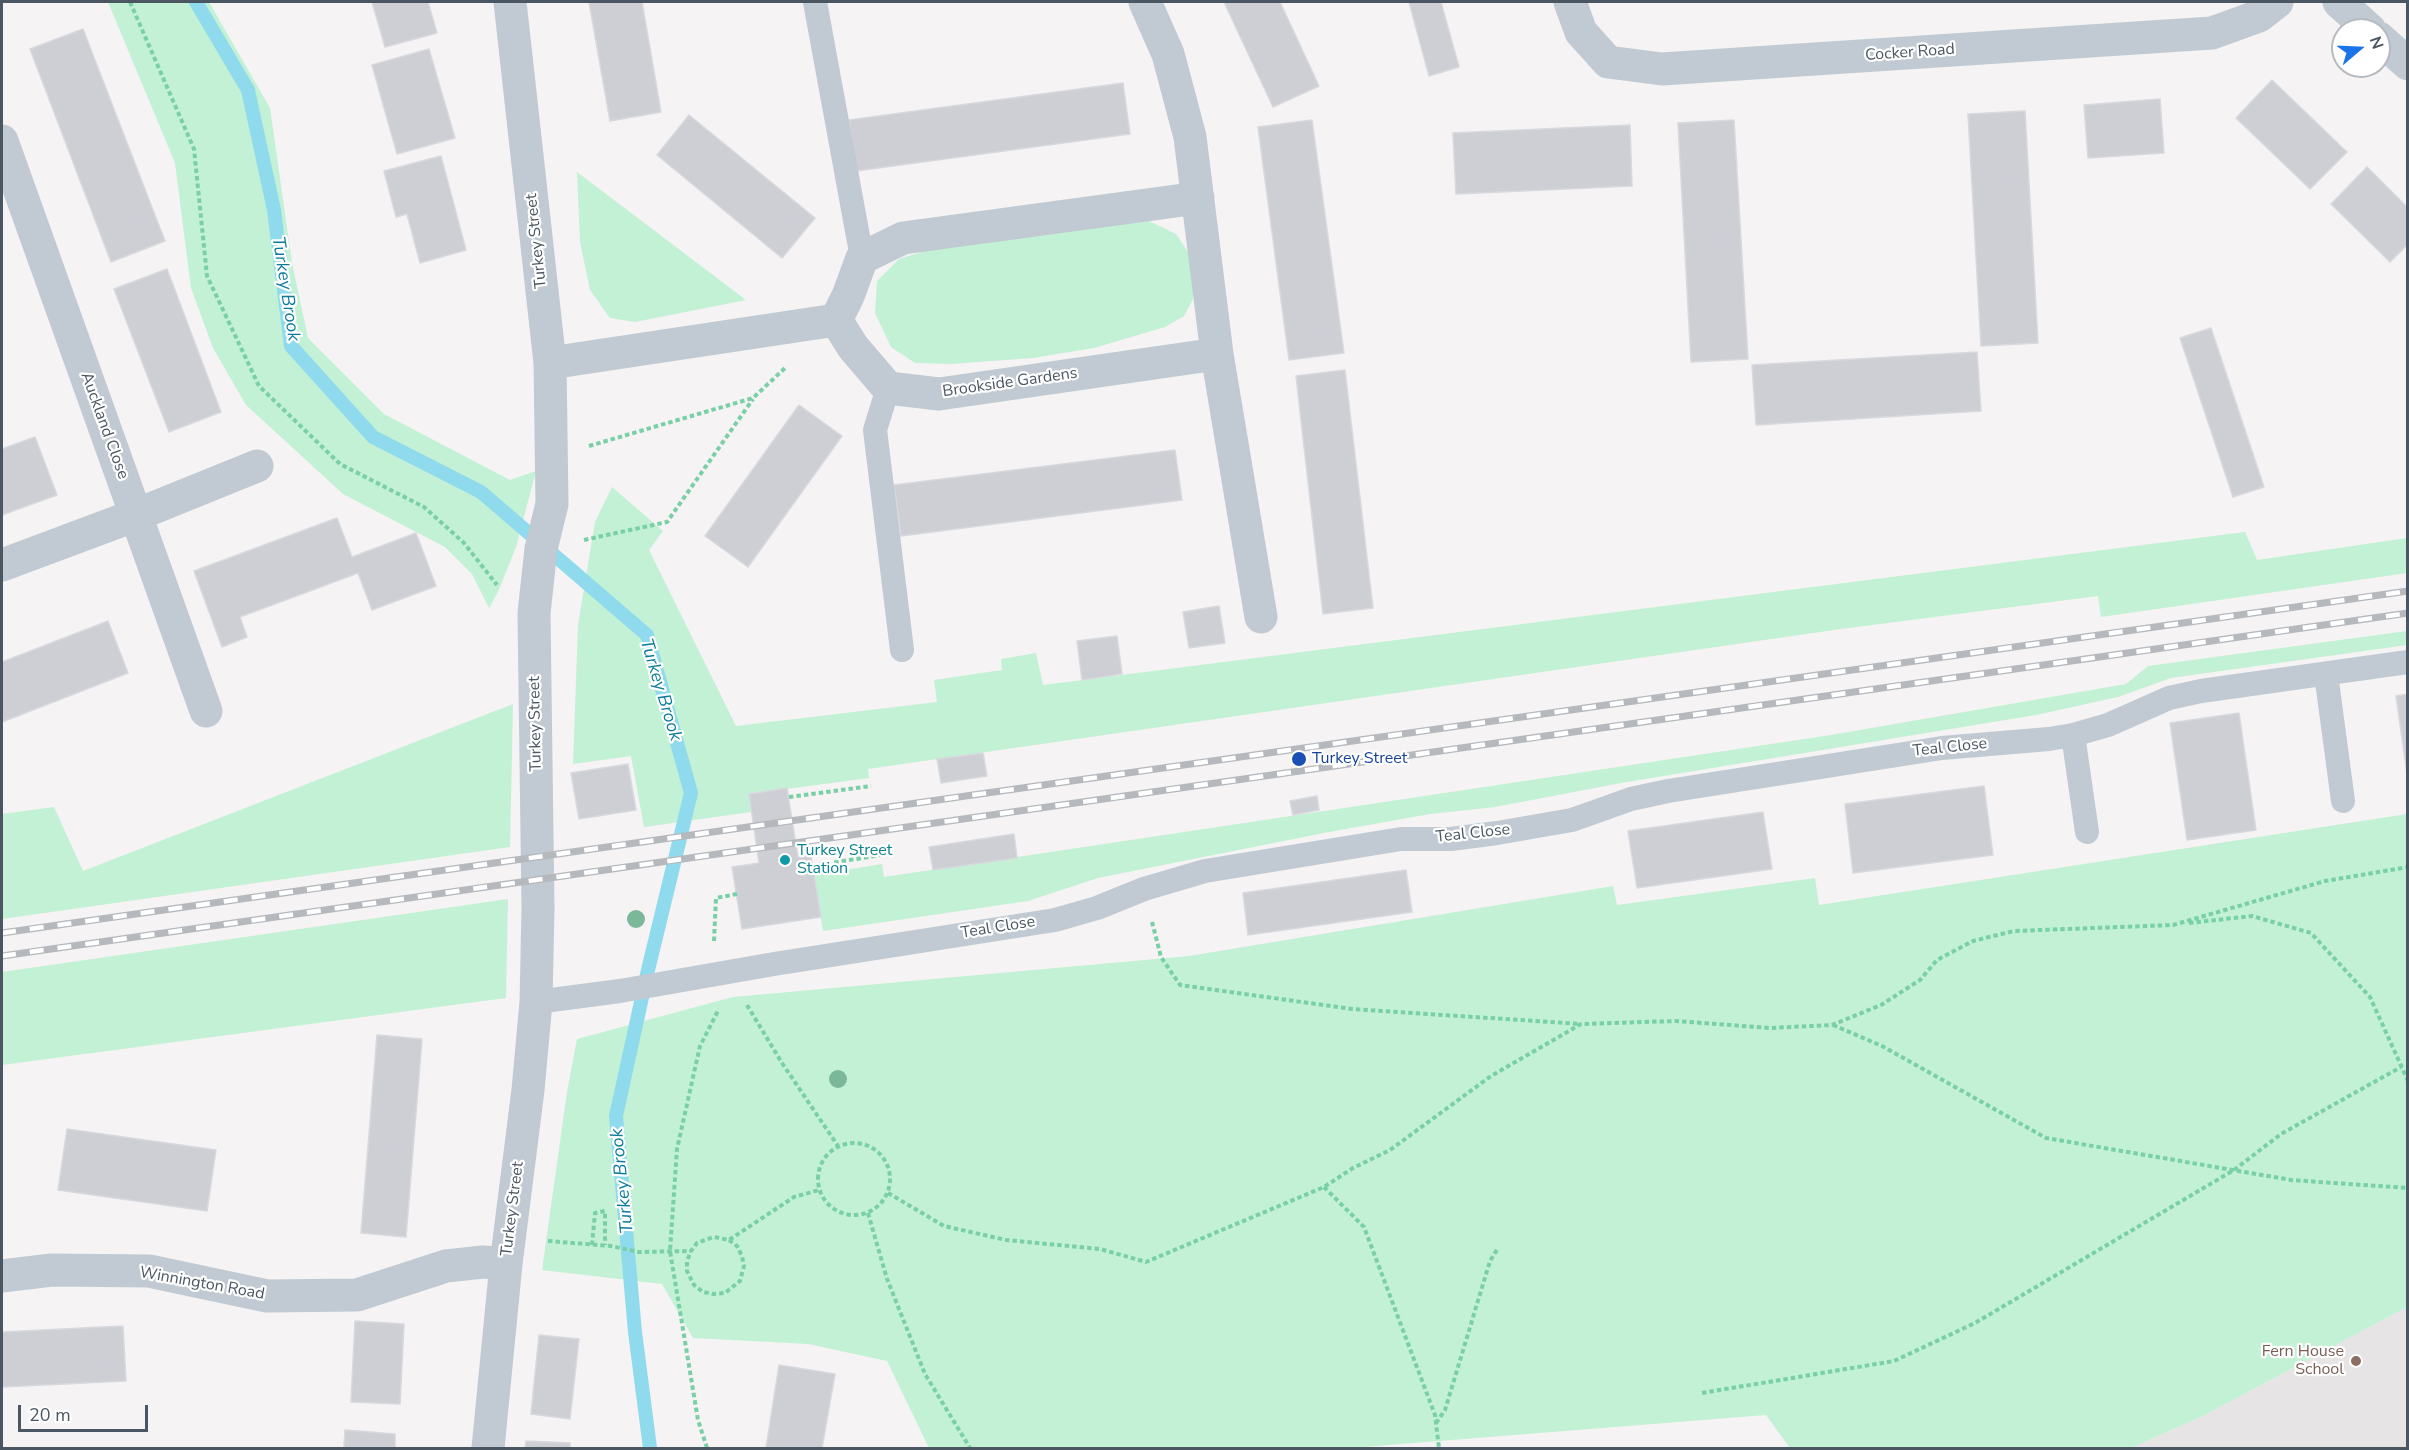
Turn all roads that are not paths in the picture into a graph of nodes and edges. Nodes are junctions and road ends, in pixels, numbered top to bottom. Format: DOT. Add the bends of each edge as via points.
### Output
graph roads {
  1 [pos="510,2"];
  2 [pos="815,2"];
  3 [pos="1145,2"];
  4 [pos="1570,2"];
  5 [pos="2277,2"];
  6 [pos="2339,2"];
  7 [pos="2357,18"];
  8 [pos="2391,49"];
  9 [pos="2408,64"];
  10 [pos="2,141"];
  11 [pos="7,178"];
  12 [pos="1198,198"];
  13 [pos="862,258"];
  14 [pos="836,321"];
  15 [pos="1217,354"];
  16 [pos="550,363"];
  17 [pos="888,388"];
  18 [pos="257,466"];
  19 [pos="136,515"];
  20 [pos="2,565"];
  21 [pos="1260,617"];
  22 [pos="902,650"];
  23 [pos="2408,662"];
  24 [pos="2326,674"];
  25 [pos="206,711"];
  26 [pos="2073,735"];
  27 [pos="2343,801"];
  28 [pos="2087,832"];
  29 [pos="536,1002"];
  30 [pos="506,1264"];
  31 [pos="2,1276"];
  32 [pos="488,1449"];
  1 -- 16 [label="street, Turkey Street"];
  2 -- 13 [label="lane"];
  3 -- 12 [label="street" via="1168,54 1190,137"];
  4 -- 5 [label="street, Cocker Road" via="1581,32 1608,62 1662,69 2212,33 2259,16"];
  6 -- 7 [label="street"];
  8 -- 9 [label="street"];
  10 -- 11 [label="street, Auckland Close"];
  11 -- 19 [label="street, Auckland Close"];
  12 -- 13 [label="street" via="903,238"];
  12 -- 15 [label="street"];
  13 -- 14 [label="street"];
  14 -- 16 [label="street"];
  14 -- 17 [label="street"];
  15 -- 17 [label="street, Brookside Gardens" via="939,394"];
  15 -- 21 [label="street"];
  16 -- 29 [label="street, Turkey Street" via="552,504 541,549 534,613"];
  17 -- 22 [label="lane" via="875,430"];
  18 -- 19 [label="street"];
  19 -- 20 [label="street"];
  19 -- 25 [label="street, Auckland Close"];
  23 -- 24 [label="lane, Teal Close"];
  24 -- 26 [label="lane, Teal Close" via="2180,696"];
  24 -- 27 [label="lane"];
  26 -- 28 [label="lane"];
  26 -- 29 [label="lane, Teal Close" via="1942,748 1668,791 1630,799 1572,820 1451,839 1401,839 1205,871 1055,920 729,977"];
  29 -- 30 [label="street, Turkey Street"];
  30 -- 31 [label="street, Winnington Road" via="446,1266 357,1295 267,1296 149,1271 52,1270"];
  30 -- 32 [label="street, Turkey Street"];
}
